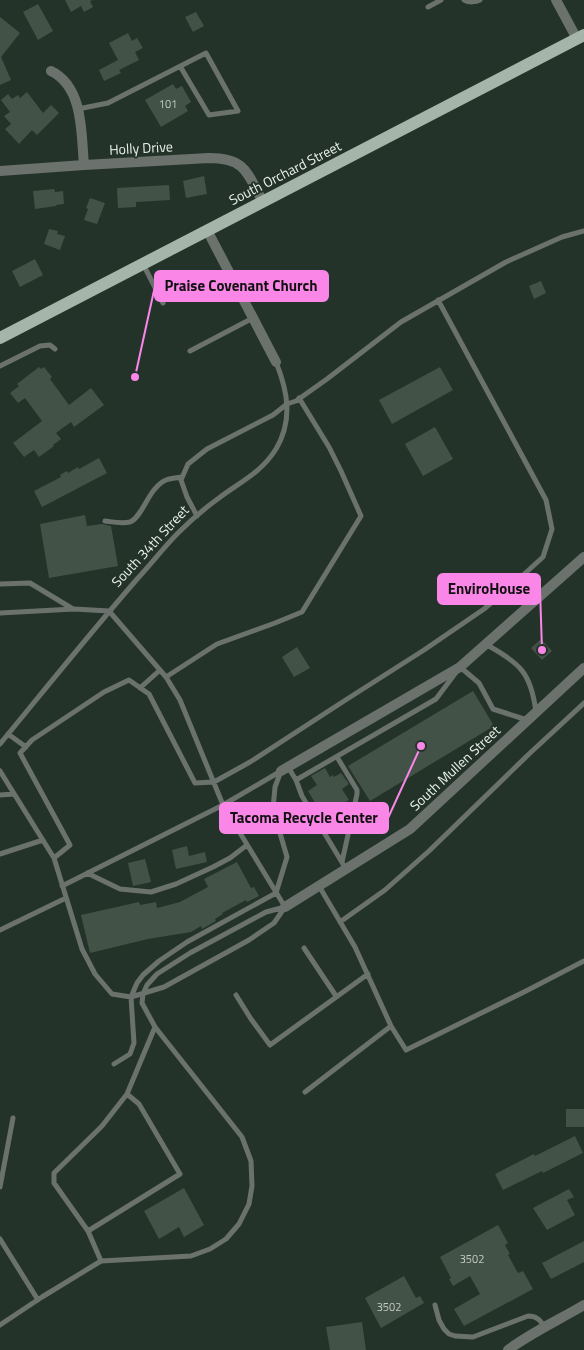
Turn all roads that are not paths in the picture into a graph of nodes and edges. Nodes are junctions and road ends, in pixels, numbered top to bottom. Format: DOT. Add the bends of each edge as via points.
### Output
graph roads {
  1 [pos="441,0"];
  2 [pos="464,0"];
  3 [pos="480,0"];
  4 [pos="556,0"];
  5 [pos="428,7"];
  6 [pos="580,37"];
  7 [pos="180,66"];
  8 [pos="51,71"];
  9 [pos="78,109"];
  10 [pos="84,165"];
  11 [pos="0,171"];
  12 [pos="263,202"];
  13 [pos="208,230"];
  14 [pos="584,232"];
  15 [pos="142,264"];
  16 [pos="438,300"];
  17 [pos="163,303"];
  18 [pos="253,318"];
  19 [pos="0,338"];
  20 [pos="55,349"];
  21 [pos="190,351"];
  22 [pos="276,362"];
  23 [pos="0,366"];
  24 [pos="299,398"];
  25 [pos="287,404"];
  26 [pos="182,477"];
  27 [pos="197,516"];
  28 [pos="105,521"];
  29 [pos="584,557"];
  30 [pos="0,584"];
  31 [pos="74,609"];
  32 [pos="109,611"];
  33 [pos="0,613"];
  34 [pos="487,645"];
  35 [pos="460,667"];
  36 [pos="584,668"];
  37 [pos="160,670"];
  38 [pos="166,677"];
  39 [pos="140,688"];
  40 [pos="584,703"];
  41 [pos="536,712"];
  42 [pos="528,720"];
  43 [pos="8,734"];
  44 [pos="0,744"];
  45 [pos="26,747"];
  46 [pos="337,757"];
  47 [pos="285,769"];
  48 [pos="0,771"];
  49 [pos="296,780"];
  50 [pos="214,782"];
  51 [pos="14,794"];
  52 [pos="0,795"];
  53 [pos="223,805"];
  54 [pos="43,840"];
  55 [pos="247,844"];
  56 [pos="0,854"];
  57 [pos="54,858"];
  58 [pos="344,866"];
  59 [pos="87,874"];
  60 [pos="62,886"];
  61 [pos="319,886"];
  62 [pos="276,893"];
  63 [pos="66,898"];
  64 [pos="285,907"];
  65 [pos="340,922"];
  66 [pos="0,930"];
  67 [pos="304,948"];
  68 [pos="584,961"];
  69 [pos="368,974"];
  70 [pos="143,994"];
  71 [pos="236,995"];
  72 [pos="336,996"];
  73 [pos="130,997"];
  74 [pos="391,1026"];
  75 [pos="155,1027"];
  76 [pos="114,1064"];
  77 [pos="305,1092"];
  78 [pos="127,1094"];
  79 [pos="13,1118"];
  80 [pos="0,1187"];
  81 [pos="88,1231"];
  82 [pos="0,1239"];
  83 [pos="101,1261"];
  84 [pos="38,1300"];
  85 [pos="436,1305"];
  86 [pos="584,1305"];
  87 [pos="0,1325"];
  88 [pos="546,1327"];
  89 [pos="508,1350"];
  1 -- 5 [label="lane"];
  2 -- 3 [label="lane"];
  4 -- 6 [label="street"];
  6 -- 12 [label="main road, South Orchard Street"];
  7 -- 7 [label="lane" via="206,53 238,110 209,114"];
  7 -- 9 [label="lane" via="108,103"];
  8 -- 9 [label="street" via="68,84"];
  9 -- 10 [label="street"];
  10 -- 11 [label="street, Holly Drive"];
  10 -- 12 [label="street, Holly Drive" via="225,159 242,168"];
  12 -- 13 [label="main road, South Orchard Street"];
  13 -- 15 [label="main road, South Orchard Street"];
  13 -- 18 [label="street, South 34th Street"];
  14 -- 16 [label="lane" via="562,237 506,262"];
  15 -- 17 [label="lane"];
  15 -- 19 [label="main road, South Orchard Street"];
  16 -- 24 [label="lane" via="401,322"];
  16 -- 50 [label="lane" via="546,500 552,529 543,556 484,609 250,762"];
  18 -- 21 [label="lane"];
  18 -- 22 [label="street, South 34th Street"];
  20 -- 23 [label="lane" via="45,344"];
  22 -- 25 [label="lane, South 34th Street" via="284,381"];
  24 -- 25 [label="lane"];
  24 -- 38 [label="lane" via="329,447 361,516 302,612 217,644"];
  25 -- 26 [label="lane" via="273,415 207,450 188,464"];
  25 -- 27 [label="lane, South 34th Street" via="284,432 266,462"];
  26 -- 27 [label="lane" via="187,497"];
  26 -- 28 [label="lane" via="160,484 130,522"];
  27 -- 32 [label="lane, South 34th Street"];
  29 -- 34 [label="street"];
  30 -- 31 [label="lane" via="30,583"];
  31 -- 32 [label="lane"];
  31 -- 33 [label="lane"];
  32 -- 37 [label="lane"];
  32 -- 43 [label="lane, South 34th Street"];
  34 -- 35 [label="street"];
  34 -- 41 [label="lane" via="512,660 524,672"];
  35 -- 42 [label="lane" via="478,683 493,709"];
  35 -- 46 [label="lane" via="436,699"];
  35 -- 47 [label="street"];
  36 -- 41 [label="street, South Mullen Street"];
  37 -- 38 [label="lane"];
  37 -- 39 [label="lane"];
  38 -- 50 [label="lane" via="180,700"];
  39 -- 45 [label="lane" via="129,680 104,692"];
  39 -- 50 [label="lane" via="149,694 195,783"];
  40 -- 65 [label="lane" via="429,851 392,884"];
  41 -- 42 [label="street, South Mullen Street"];
  42 -- 58 [label="street, South Mullen Street" via="410,829"];
  43 -- 44 [label="lane, South 34th Street"];
  43 -- 45 [label="lane"];
  45 -- 57 [label="lane" via="20,752 70,845"];
  46 -- 49 [label="lane"];
  46 -- 58 [label="lane" via="357,794"];
  47 -- 49 [label="lane"];
  47 -- 53 [label="lane"];
  47 -- 62 [label="lane" via="276,787 273,809 288,857"];
  48 -- 51 [label="lane"];
  49 -- 58 [label="lane" via="302,796"];
  50 -- 53 [label="lane"];
  51 -- 52 [label="lane"];
  51 -- 54 [label="lane"];
  53 -- 55 [label="lane"];
  53 -- 59 [label="lane"];
  54 -- 56 [label="lane"];
  54 -- 57 [label="lane"];
  55 -- 59 [label="lane" via="213,867 151,892 120,889"];
  55 -- 62 [label="lane"];
  57 -- 60 [label="lane"];
  58 -- 61 [label="street, South Mullen Street"];
  59 -- 60 [label="lane"];
  60 -- 63 [label="lane"];
  61 -- 64 [label="street, South Mullen Street"];
  61 -- 65 [label="lane"];
  62 -- 64 [label="lane"];
  62 -- 73 [label="lane" via="159,961 143,975"];
  63 -- 66 [label="lane"];
  63 -- 73 [label="lane" via="82,949 95,974 112,994"];
  64 -- 70 [label="lane" via="274,923 249,940 164,987"];
  64 -- 70 [label="lane" via="266,912 190,953 157,974"];
  65 -- 69 [label="lane"];
  67 -- 72 [label="lane"];
  68 -- 74 [label="lane" via="406,1050"];
  69 -- 72 [label="lane"];
  69 -- 74 [label="lane"];
  70 -- 73 [label="lane"];
  70 -- 75 [label="lane" via="142,1003"];
  71 -- 72 [label="lane" via="270,1045"];
  73 -- 76 [label="lane" via="134,1042 130,1054"];
  74 -- 77 [label="lane"];
  75 -- 78 [label="lane"];
  75 -- 83 [label="lane" via="242,1137 252,1161 249,1204 226,1239 210,1249 191,1256"];
  78 -- 81 [label="lane" via="102,1126 54,1173 54,1182"];
  78 -- 81 [label="lane" via="139,1104 180,1174"];
  79 -- 80 [label="lane"];
  81 -- 83 [label="lane"];
  82 -- 84 [label="lane"];
  83 -- 84 [label="lane"];
  84 -- 87 [label="lane"];
  85 -- 88 [label="lane" via="444,1329 455,1336 473,1337 528,1316 539,1319"];
  86 -- 88 [label="street"];
  88 -- 89 [label="street"];
}
